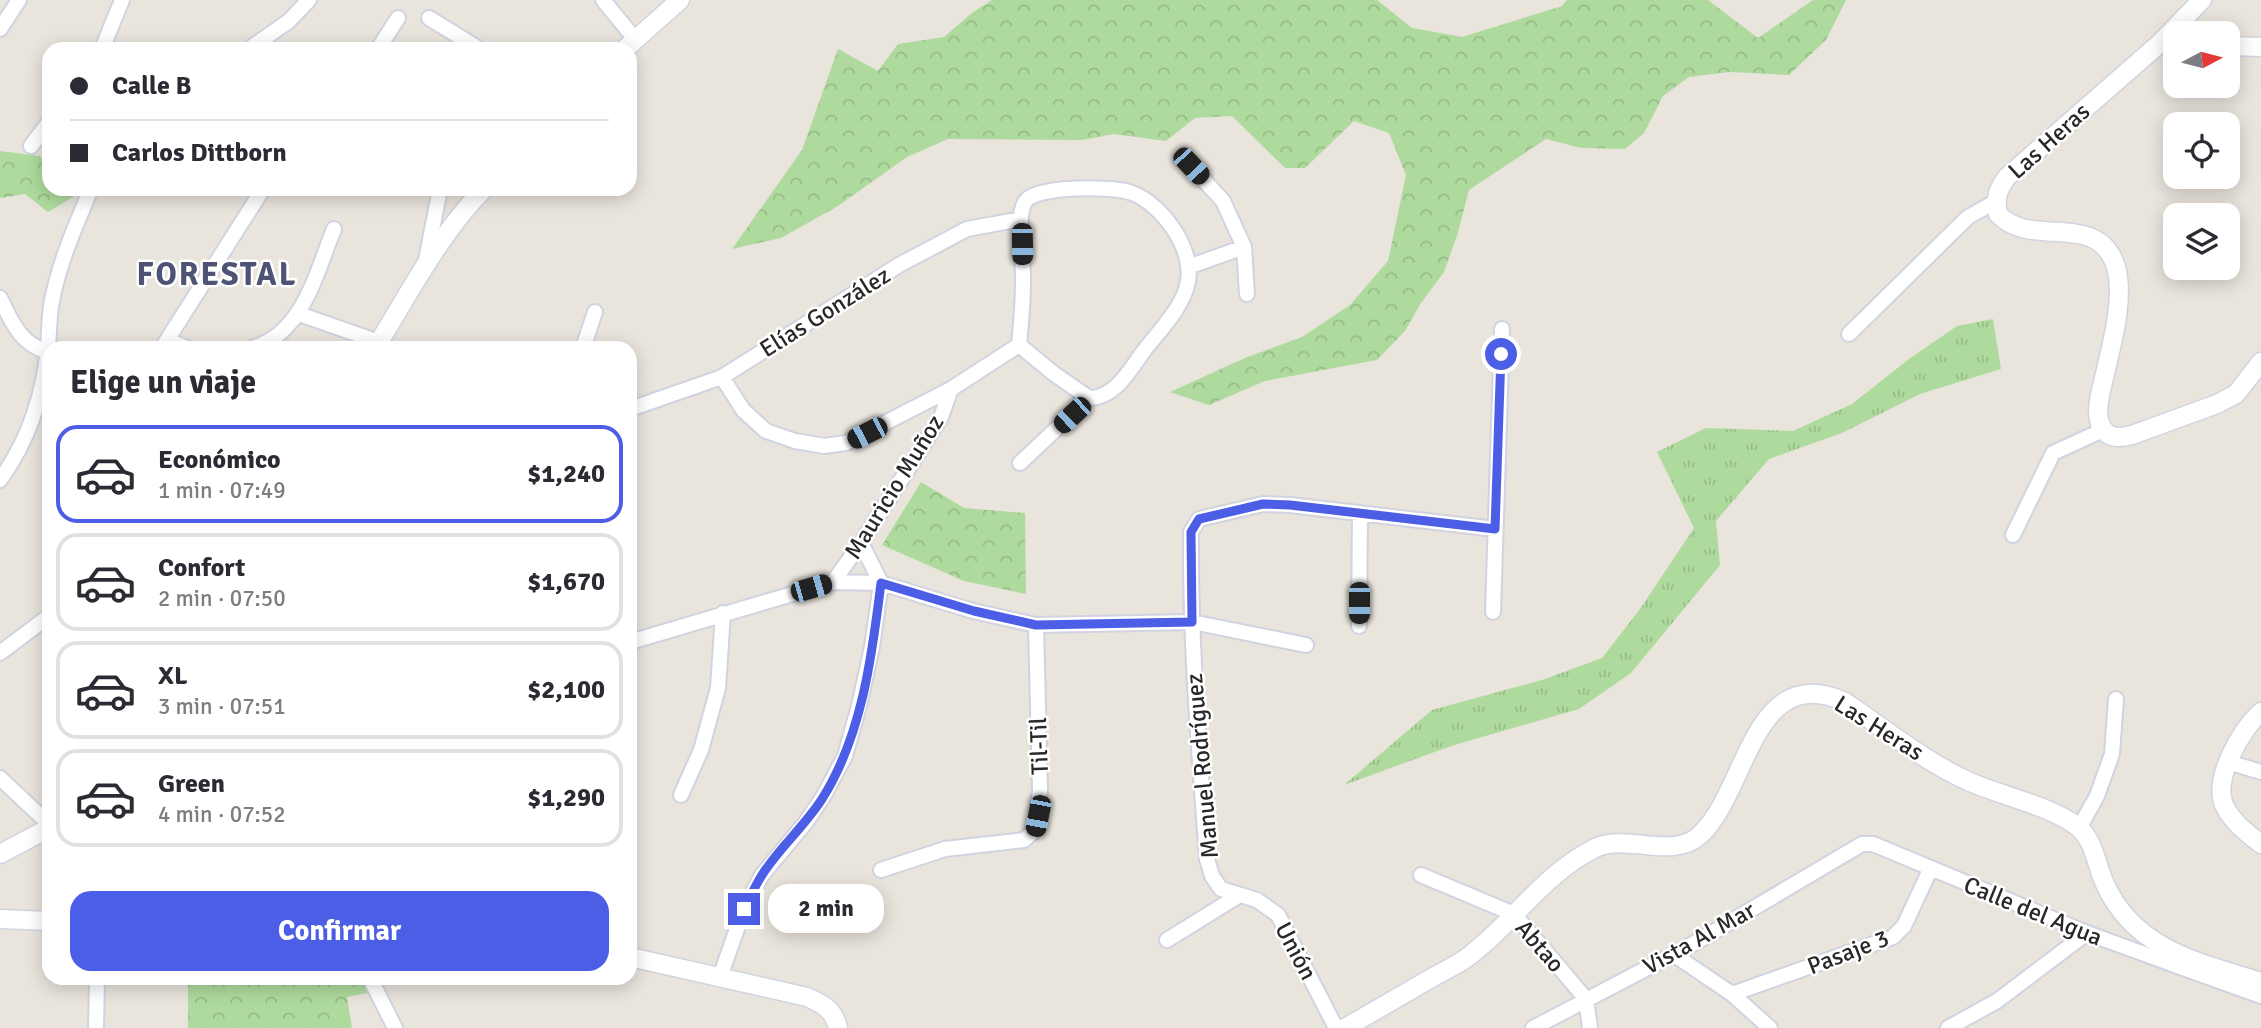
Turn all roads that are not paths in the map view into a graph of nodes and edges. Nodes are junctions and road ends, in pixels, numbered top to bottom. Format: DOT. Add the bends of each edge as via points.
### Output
graph roads {
  1 [pos="19,0"];
  2 [pos="122,0"];
  3 [pos="309,0"];
  4 [pos="603,0"];
  5 [pos="680,0"];
  6 [pos="2202,0"];
  7 [pos="398,18"];
  8 [pos="429,18"];
  9 [pos="2185,21"];
  10 [pos="0,29"];
  11 [pos="105,42"];
  12 [pos="259,42"];
  13 [pos="383,42"];
  14 [pos="468,42"];
  15 [pos="629,42"];
  16 [pos="632,42"];
  17 [pos="2240,46"];
  18 [pos="2163,47"];
  19 [pos="2261,47"];
  20 [pos="1191,166"];
  21 [pos="88,196"];
  22 [pos="259,196"];
  23 [pos="439,196"];
  24 [pos="477,196"];
  25 [pos="1995,202"];
  26 [pos="1021,219"];
  27 [pos="334,229"];
  28 [pos="1244,247"];
  29 [pos="425,267"];
  30 [pos="1188,267"];
  31 [pos="1247,294"];
  32 [pos="0,298"];
  33 [pos="595,312"];
  34 [pos="299,314"];
  35 [pos="1502,329"];
  36 [pos="1849,334"];
  37 [pos="49,341"];
  38 [pos="167,341"];
  39 [pos="268,341"];
  40 [pos="369,341"];
  41 [pos="381,341"];
  42 [pos="585,341"];
  43 [pos="1019,345"];
  44 [pos="42,350"];
  45 [pos="2261,362"];
  46 [pos="722,377"];
  47 [pos="42,383"];
  48 [pos="951,389"];
  49 [pos="1089,398"];
  50 [pos="637,407"];
  51 [pos="2103,430"];
  52 [pos="1020,464"];
  53 [pos="0,480"];
  54 [pos="1360,513"];
  55 [pos="1495,529"];
  56 [pos="2013,535"];
  57 [pos="861,543"];
  58 [pos="833,582"];
  59 [pos="881,583"];
  60 [pos="1493,612"];
  61 [pos="723,613"];
  62 [pos="42,621"];
  63 [pos="1192,622"];
  64 [pos="1036,625"];
  65 [pos="1359,626"];
  66 [pos="637,640"];
  67 [pos="1306,645"];
  68 [pos="0,653"];
  69 [pos="2116,699"];
  70 [pos="2261,712"];
  71 [pos="2228,762"];
  72 [pos="2261,772"];
  73 [pos="0,778"];
  74 [pos="681,795"];
  75 [pos="42,819"];
  76 [pos="2079,828"];
  77 [pos="42,830"];
  78 [pos="1862,844"];
  79 [pos="2261,844"];
  80 [pos="0,854"];
  81 [pos="881,870"];
  82 [pos="1930,870"];
  83 [pos="1421,875"];
  84 [pos="1238,896"];
  85 [pos="1514,914"];
  86 [pos="0,919"];
  87 [pos="42,921"];
  88 [pos="2087,933"];
  89 [pos="1167,940"];
  90 [pos="1673,954"];
  91 [pos="637,959"];
  92 [pos="2197,967"];
  93 [pos="720,977"];
  94 [pos="2261,982"];
  95 [pos="97,985"];
  96 [pos="374,985"];
  97 [pos="1732,994"];
  98 [pos="2261,996"];
  99 [pos="1586,999"];
  100 [pos="96,1028"];
  101 [pos="395,1028"];
  102 [pos="838,1028"];
  103 [pos="1336,1028"];
  104 [pos="1345,1028"];
  105 [pos="1533,1028"];
  106 [pos="1590,1028"];
  107 [pos="1770,1028"];
  108 [pos="1948,1028"];
  1 -- 10 [label="street"];
  2 -- 11 [label="street"];
  3 -- 12 [label="street"];
  4 -- 15 [label="street"];
  5 -- 16 [label="street"];
  6 -- 9 [label="street, Las Heras"];
  7 -- 13 [label="street"];
  8 -- 14 [label="street"];
  17 -- 19 [label="street"];
  18 -- 25 [label="street, Las Heras" via="2007,177"];
  20 -- 28 [label="street" via="1223,201"];
  21 -- 37 [label="street" via="67,247 51,306"];
  22 -- 38 [label="street"];
  23 -- 29 [label="street"];
  24 -- 29 [label="street"];
  25 -- 36 [label="street" via="1968,217"];
  25 -- 51 [label="street, Las Heras" via="1998,215 2014,228 2090,237 2112,257 2119,287 2099,400"];
  26 -- 30 [label="street" via="1025,202 1043,191 1132,192 1155,206 1171,224"];
  26 -- 43 [label="street"];
  26 -- 46 [label="street, Elías González" via="967,229 899,265"];
  27 -- 34 [label="street"];
  28 -- 30 [label="street"];
  28 -- 31 [label="street"];
  29 -- 41 [label="street"];
  30 -- 49 [label="street" via="1181,300 1130,370 1109,394"];
  32 -- 44 [label="street" via="19,335"];
  33 -- 42 [label="street"];
  34 -- 39 [label="street" via="285,331"];
  34 -- 40 [label="street"];
  35 -- 55 [label="street"];
  43 -- 48 [label="street"];
  43 -- 49 [label="street"];
  45 -- 51 [label="street" via="2236,394 2217,404 2120,438"];
  46 -- 48 [label="street" via="743,410 766,431 824,446 846,443"];
  46 -- 50 [label="street, Elías González"];
  47 -- 53 [label="street" via="23,442"];
  48 -- 57 [label="street, Mauricio Muñoz" via="941,416"];
  49 -- 52 [label="street"];
  51 -- 56 [label="street" via="2053,453"];
  54 -- 55 [label="street, Manuel Rodríguez"];
  54 -- 63 [label="street, Manuel Rodríguez" via="1263,504 1199,519 1191,532"];
  54 -- 65 [label="street"];
  55 -- 60 [label="street"];
  57 -- 58 [label="street, Mauricio Muñoz"];
  57 -- 59 [label="street"];
  58 -- 59 [label="street"];
  58 -- 61 [label="street"];
  59 -- 64 [label="street"];
  59 -- 93 [label="street" via="873,647 845,756 806,822 762,875 744,909"];
  61 -- 66 [label="street"];
  61 -- 74 [label="street" via="718,688 701,750"];
  62 -- 68 [label="street"];
  63 -- 64 [label="street"];
  63 -- 67 [label="street"];
  63 -- 84 [label="street, Manuel Rodríguez" via="1208,859 1221,888"];
  64 -- 81 [label="street, Til-Til" via="1041,789 1035,830 1024,840 945,849"];
  69 -- 76 [label="street" via="2112,754"];
  70 -- 71 [label="street"];
  71 -- 72 [label="street"];
  71 -- 79 [label="street" via="2223,803 2235,822"];
  73 -- 75 [label="street"];
  76 -- 85 [label="street, Las Heras" via="2053,813 1969,782 1845,702 1829,695 1802,694 1780,704 1770,716 1718,811 1698,838 1667,846 1620,842 1596,847 1546,880"];
  76 -- 92 [label="street" via="2126,917 2163,949"];
  77 -- 80 [label="street"];
  78 -- 82 [label="street, Calle del Agua"];
  78 -- 90 [label="street, Vista Al Mar"];
  82 -- 88 [label="street, Calle del Agua"];
  82 -- 97 [label="street, Pasaje 3" via="1904,926 1893,937"];
  83 -- 85 [label="street, Abtao"];
  84 -- 89 [label="street"];
  84 -- 103 [label="street, Unión" via="1257,900 1278,915"];
  85 -- 99 [label="street, Abtao"];
  85 -- 104 [label="street" via="1465,959"];
  86 -- 87 [label="street"];
  88 -- 92 [label="street, Calle del Agua"];
  88 -- 108 [label="street" via="1997,1001"];
  90 -- 97 [label="street"];
  90 -- 99 [label="street, Vista Al Mar"];
  91 -- 93 [label="street"];
  92 -- 94 [label="street"];
  92 -- 98 [label="street"];
  93 -- 102 [label="street" via="807,997 833,1012"];
  95 -- 100 [label="street"];
  96 -- 101 [label="street"];
  97 -- 107 [label="street"];
  99 -- 105 [label="street, Vista Al Mar"];
  99 -- 106 [label="street"];
}
